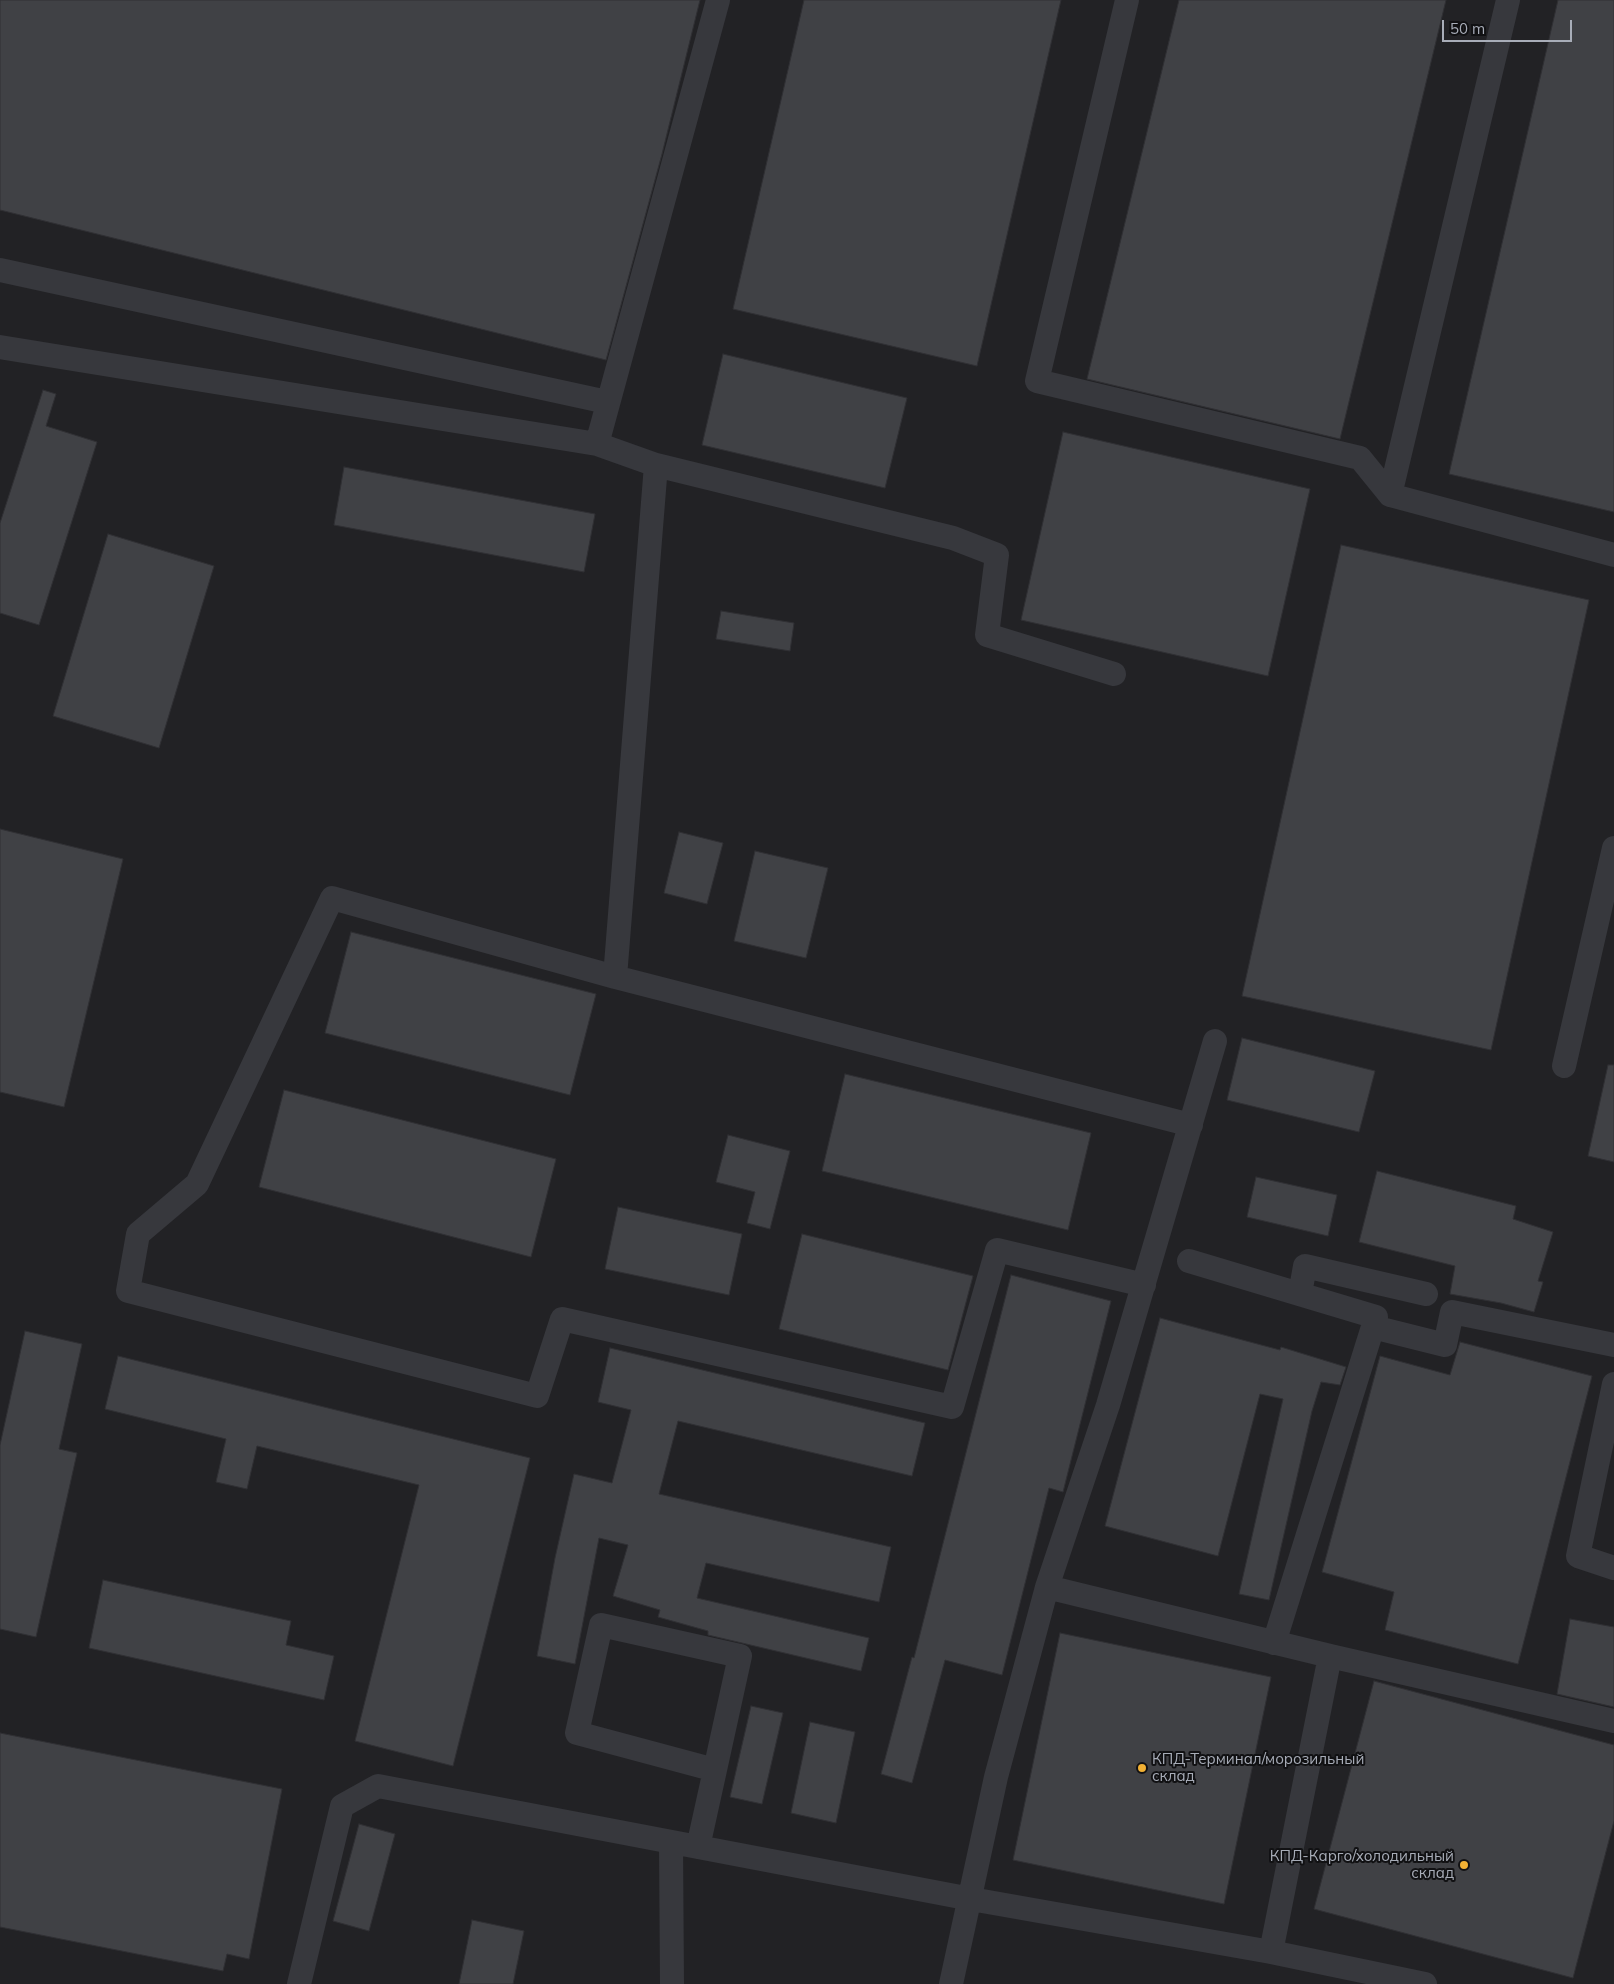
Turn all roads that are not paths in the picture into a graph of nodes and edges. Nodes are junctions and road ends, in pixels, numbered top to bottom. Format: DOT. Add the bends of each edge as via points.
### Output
graph roads {
  1 [pos="718,0"];
  2 [pos="1127,0"];
  3 [pos="1508,0"];
  4 [pos="0,270"];
  5 [pos="0,347"];
  6 [pos="607,402"];
  7 [pos="597,444"];
  8 [pos="656,465"];
  9 [pos="1390,495"];
  10 [pos="1614,555"];
  11 [pos="1114,674"];
  12 [pos="1614,848"];
  13 [pos="615,978"];
  14 [pos="1215,1041"];
  15 [pos="1564,1066"];
  16 [pos="1191,1125"];
  17 [pos="1189,1261"];
  18 [pos="1144,1285"];
  19 [pos="1300,1294"];
  20 [pos="1426,1294"];
  21 [pos="1373,1327"];
  22 [pos="1614,1345"];
  23 [pos="1614,1384"];
  24 [pos="1614,1568"];
  25 [pos="1047,1587"];
  26 [pos="1274,1643"];
  27 [pos="1330,1656"];
  28 [pos="1614,1722"];
  29 [pos="715,1770"];
  30 [pos="671,1842"];
  31 [pos="698,1847"];
  32 [pos="971,1899"];
  33 [pos="1271,1952"];
  34 [pos="299,1984"];
  35 [pos="672,1984"];
  36 [pos="951,1984"];
  37 [pos="1425,1984"];
  1 -- 6 [label="lane"];
  2 -- 9 [label="lane" via="1037,382 1360,458"];
  3 -- 9 [label="lane"];
  4 -- 6 [label="lane"];
  5 -- 7 [label="lane"];
  6 -- 7 [label="lane"];
  7 -- 8 [label="lane"];
  8 -- 11 [label="lane" via="953,538 997,555 987,635"];
  8 -- 13 [label="lane"];
  9 -- 10 [label="lane"];
  12 -- 15 [label="lane"];
  13 -- 16 [label="lane"];
  13 -- 18 [label="lane" via="332,898 197,1184 138,1234 128,1292 537,1396 562,1320 952,1407 998,1250"];
  14 -- 16 [label="lane"];
  16 -- 18 [label="lane"];
  17 -- 19 [label="lane"];
  18 -- 25 [label="lane"];
  19 -- 20 [label="lane" via="1305,1266"];
  19 -- 21 [label="lane" via="1376,1317"];
  21 -- 22 [label="lane" via="1445,1345 1452,1312"];
  21 -- 26 [label="lane"];
  23 -- 24 [label="lane" via="1578,1556"];
  25 -- 26 [label="lane"];
  25 -- 32 [label="lane" via="996,1777"];
  26 -- 27 [label="lane"];
  27 -- 28 [label="lane"];
  27 -- 33 [label="lane"];
  29 -- 29 [label="lane" via="740,1656 601,1625 577,1733"];
  29 -- 31 [label="lane"];
  30 -- 31 [label="lane"];
  30 -- 34 [label="lane" via="378,1786 342,1806"];
  30 -- 35 [label="lane"];
  31 -- 32 [label="lane"];
  32 -- 33 [label="lane"];
  32 -- 36 [label="lane"];
  33 -- 37 [label="lane"];
}
